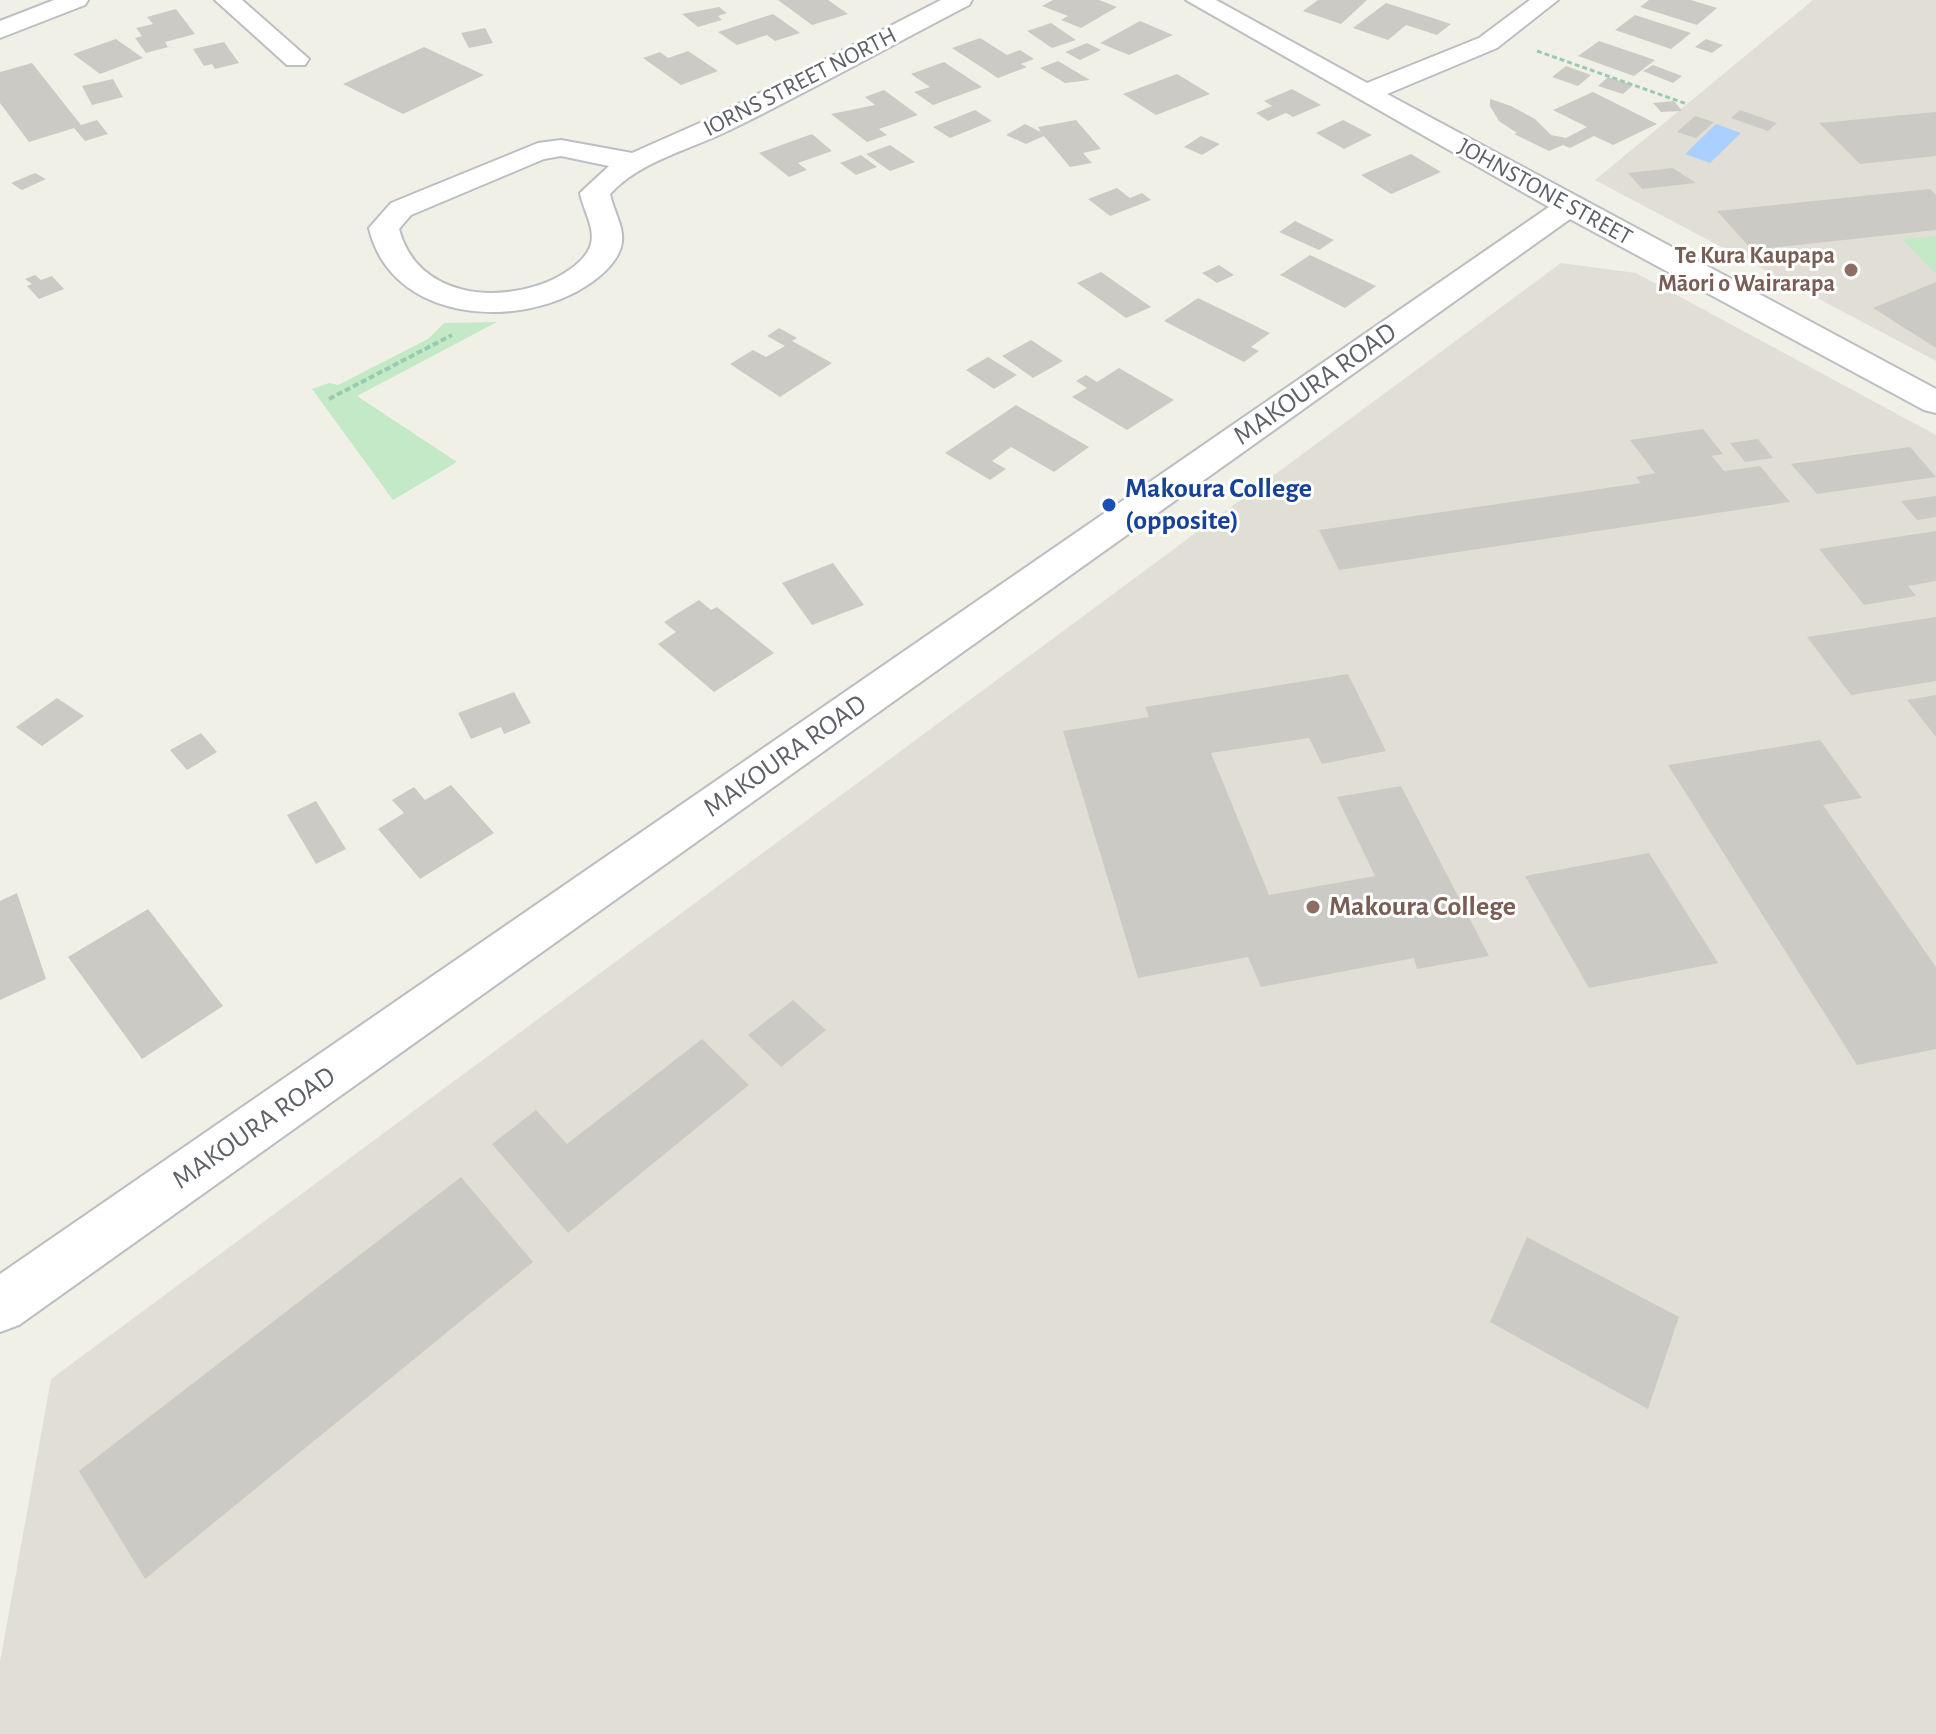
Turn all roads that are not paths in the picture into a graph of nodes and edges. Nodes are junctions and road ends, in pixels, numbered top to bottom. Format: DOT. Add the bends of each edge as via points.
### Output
graph roads {
  1 [pos="76,0"];
  2 [pos="227,0"];
  3 [pos="960,0"];
  4 [pos="1198,0"];
  5 [pos="1546,0"];
  6 [pos="0,30"];
  7 [pos="296,59"];
  8 [pos="1367,92"];
  9 [pos="639,163"];
  10 [pos="1569,206"];
  11 [pos="1936,403"];
  12 [pos="0,1306"];
  1 -- 6 [label="street"];
  2 -- 7 [label="street"];
  3 -- 9 [label="street, IORNS STREET NORTH"];
  4 -- 8 [label="street, JOHNSTONE STREET"];
  5 -- 8 [label="street" via="1496,37"];
  8 -- 10 [label="street, JOHNSTONE STREET"];
  9 -- 9 [label="street, IORNS STREET NORTH" via="605,179 595,193 607,231 605,247 591,268 545,295 485,304 462,301 395,261 385,243 384,228 401,209 538,151 561,148"];
  10 -- 11 [label="street, JOHNSTONE STREET"];
  10 -- 12 [label="street, MAKOURA ROAD"];
}
